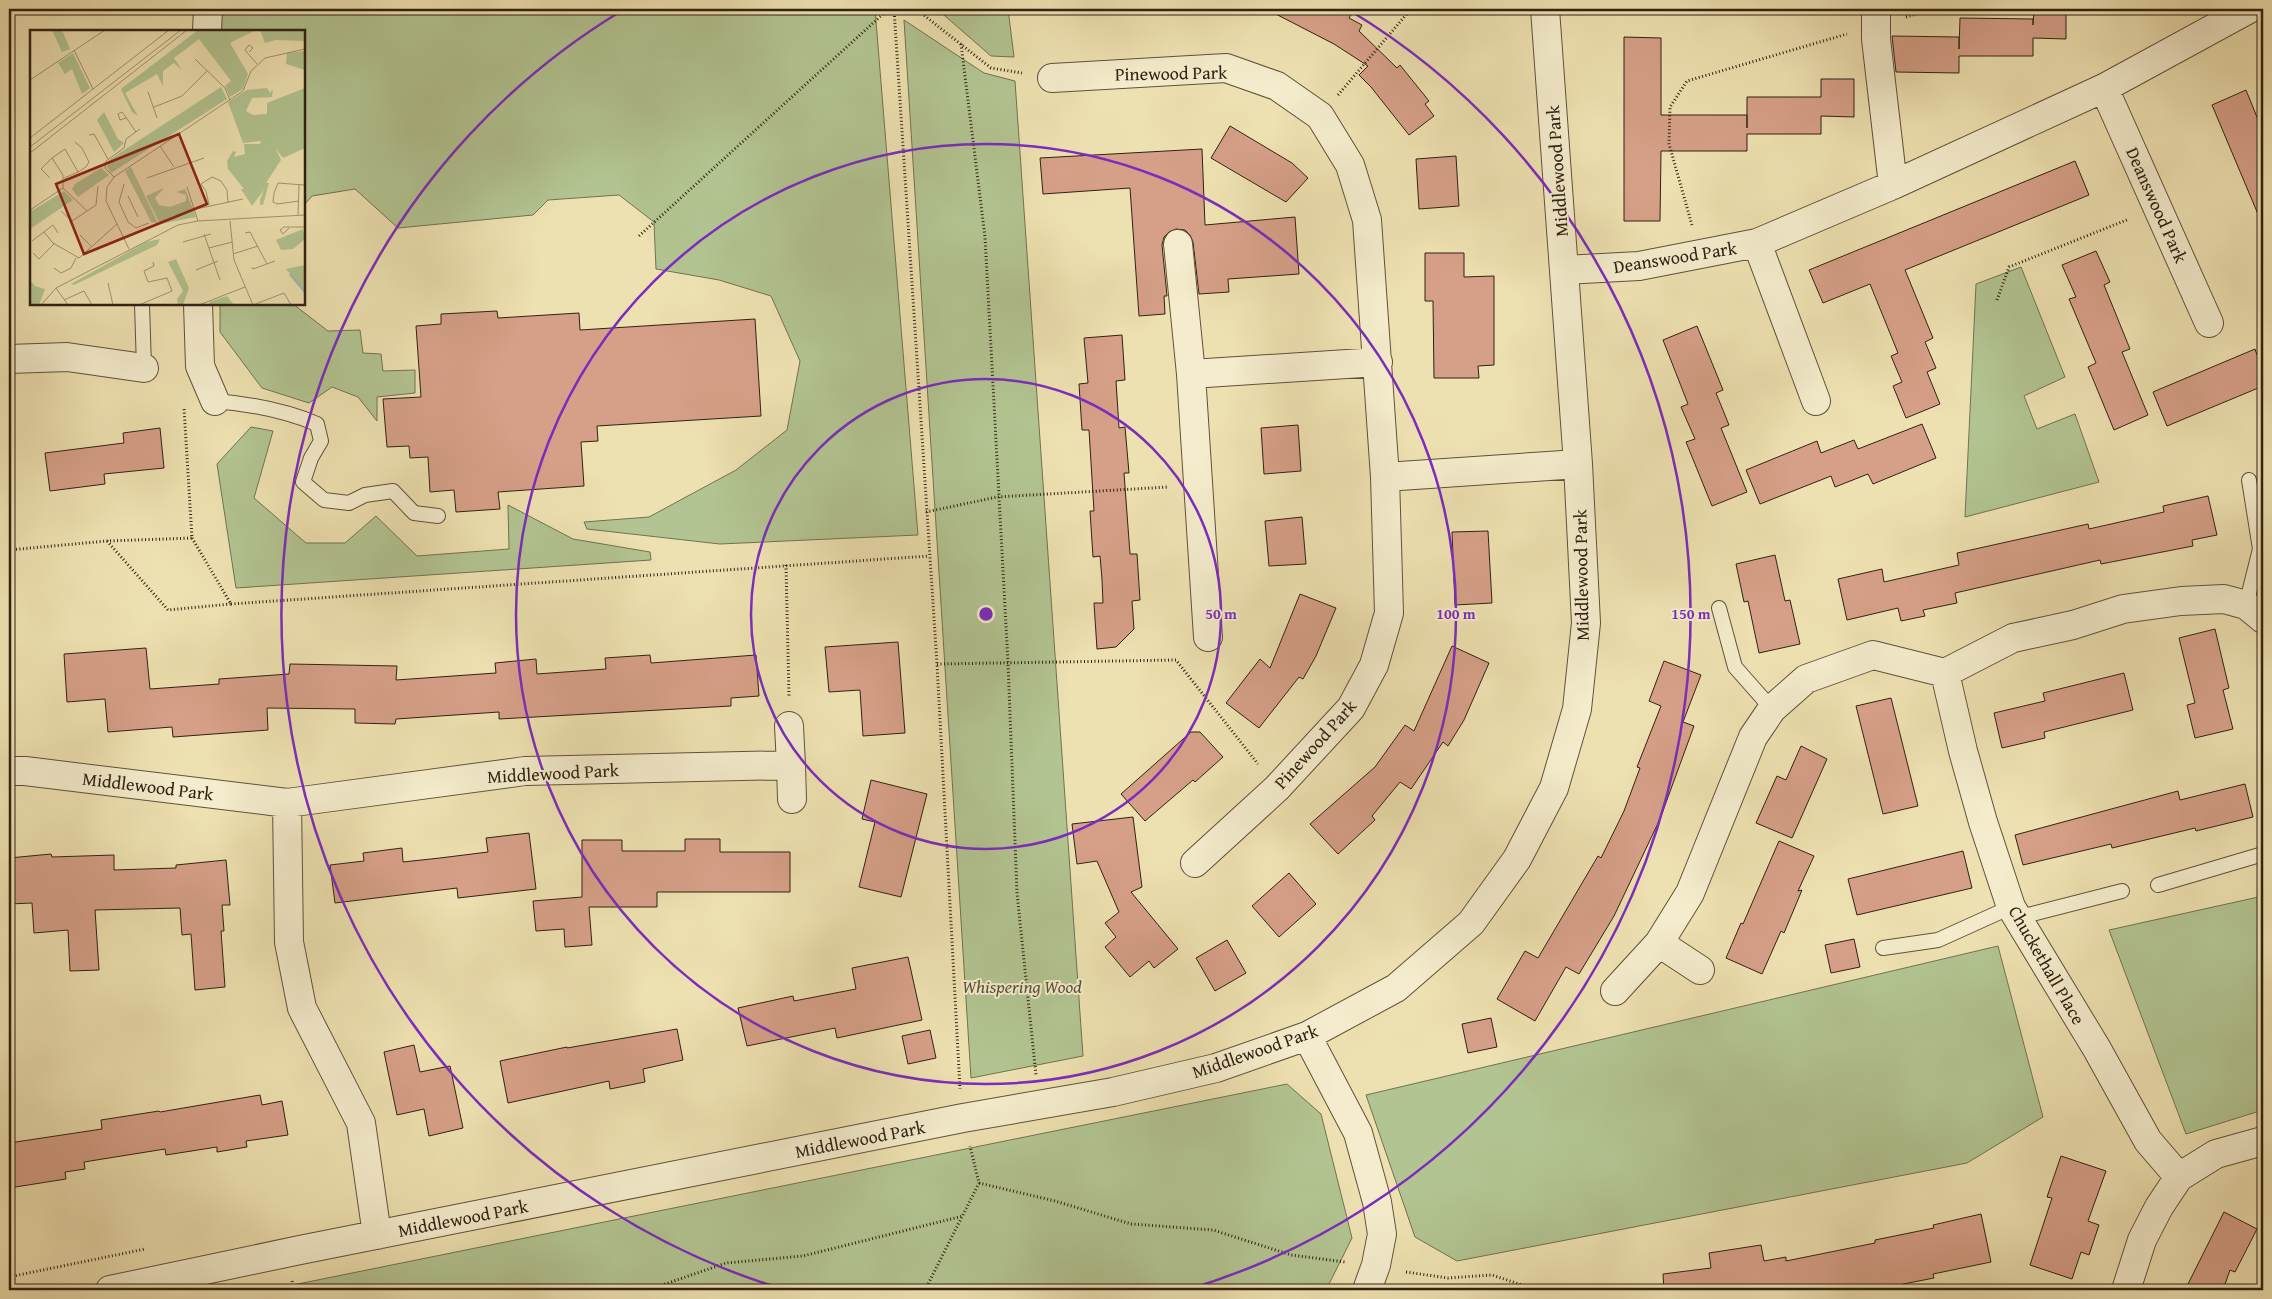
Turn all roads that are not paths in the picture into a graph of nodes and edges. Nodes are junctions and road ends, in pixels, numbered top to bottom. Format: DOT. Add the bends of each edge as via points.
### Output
graph roads {
  1 [pos="208,9"];
  2 [pos="1545,9"];
  3 [pos="2249,9"];
  4 [pos="1876,17"];
  5 [pos="207,30"];
  6 [pos="1052,78"];
  7 [pos="2104,88"];
  8 [pos="1893,185"];
  9 [pos="1757,243"];
  10 [pos="1178,244"];
  11 [pos="1564,270"];
  12 [pos="142,305"];
  13 [pos="198,305"];
  14 [pos="2209,323"];
  15 [pos="9,359"];
  16 [pos="1378,362"];
  17 [pos="144,368"];
  18 [pos="1191,374"];
  19 [pos="215,401"];
  20 [pos="1816,401"];
  21 [pos="1578,464"];
  22 [pos="1385,477"];
  23 [pos="2249,480"];
  24 [pos="438,516"];
  25 [pos="1719,608"];
  26 [pos="2255,612"];
  27 [pos="1208,637"];
  28 [pos="1945,673"];
  29 [pos="1772,709"];
  30 [pos="789,726"];
  31 [pos="791,765"];
  32 [pos="9,771"];
  33 [pos="792,799"];
  34 [pos="288,803"];
  35 [pos="2263,854"];
  36 [pos="1195,863"];
  37 [pos="2158,885"];
  38 [pos="2122,892"];
  39 [pos="2014,913"];
  40 [pos="1659,943"];
  41 [pos="1883,948"];
  42 [pos="1700,970"];
  43 [pos="1615,990"];
  44 [pos="1307,1036"];
  45 [pos="2263,1141"];
  46 [pos="2179,1178"];
  47 [pos="377,1235"];
  48 [pos="110,1290"];
  49 [pos="1367,1290"];
  50 [pos="2126,1290"];
  1 -- 5 [label="street"];
  2 -- 11 [label="street, Middlewood Park"];
  3 -- 7 [label="street, Deanswood Park"];
  4 -- 8 [label="street"];
  6 -- 16 [label="street, Pinewood Park" via="1226,68 1277,86 1320,116 1350,165 1367,220"];
  7 -- 8 [label="street, Deanswood Park"];
  7 -- 14 [label="street, Deanswood Park"];
  8 -- 9 [label="street, Deanswood Park"];
  9 -- 11 [label="street, Deanswood Park" via="1639,266"];
  9 -- 20 [label="street, Deanswood Park"];
  10 -- 18 [label="street"];
  11 -- 21 [label="street, Middlewood Park"];
  12 -- 17 [label="lane"];
  13 -- 19 [label="street" via="200,366"];
  15 -- 17 [label="street" via="67,357"];
  16 -- 18 [label="street"];
  16 -- 22 [label="street, Pinewood Park"];
  18 -- 27 [label="street"];
  19 -- 24 [label="lane" via="252,404 317,424 321,441 310,458 303,482 324,500 349,503 366,495 393,492 414,513"];
  21 -- 22 [label="street"];
  21 -- 44 [label="street, Middlewood Park" via="1586,623 1577,709 1554,788 1517,859 1471,923 1396,988"];
  22 -- 36 [label="street, Pinewood Park" via="1389,613 1374,666 1351,708 1277,788"];
  23 -- 26 [label="lane" via="2260,549"];
  25 -- 29 [label="lane" via="1735,668"];
  26 -- 28 [label="street" via="2224,599 2181,600 2123,609 2074,625 2014,638"];
  28 -- 29 [label="street" via="1873,655 1806,679"];
  28 -- 39 [label="street, Chuckethall Place" via="1962,751"];
  29 -- 40 [label="street" via="1753,737 1690,893"];
  30 -- 31 [label="street"];
  31 -- 33 [label="street"];
  31 -- 34 [label="street, Middlewood Park" via="525,771"];
  32 -- 34 [label="street, Middlewood Park"];
  34 -- 47 [label="street, Middlewood Park" via="289,942 302,1008 361,1123"];
  35 -- 37 [label="lane"];
  38 -- 39 [label="lane"];
  39 -- 41 [label="lane" via="1938,940"];
  39 -- 46 [label="street, Chuckethall Place" via="2148,1142"];
  40 -- 42 [label="street"];
  40 -- 43 [label="street"];
  44 -- 47 [label="street, Middlewood Park" via="1216,1068 1112,1092 964,1118"];
  44 -- 49 [label="street" via="1358,1133 1377,1202 1382,1234"];
  45 -- 46 [label="street" via="2216,1154"];
  46 -- 50 [label="street" via="2142,1240"];
  47 -- 48 [label="street, Middlewood Park"];
}
